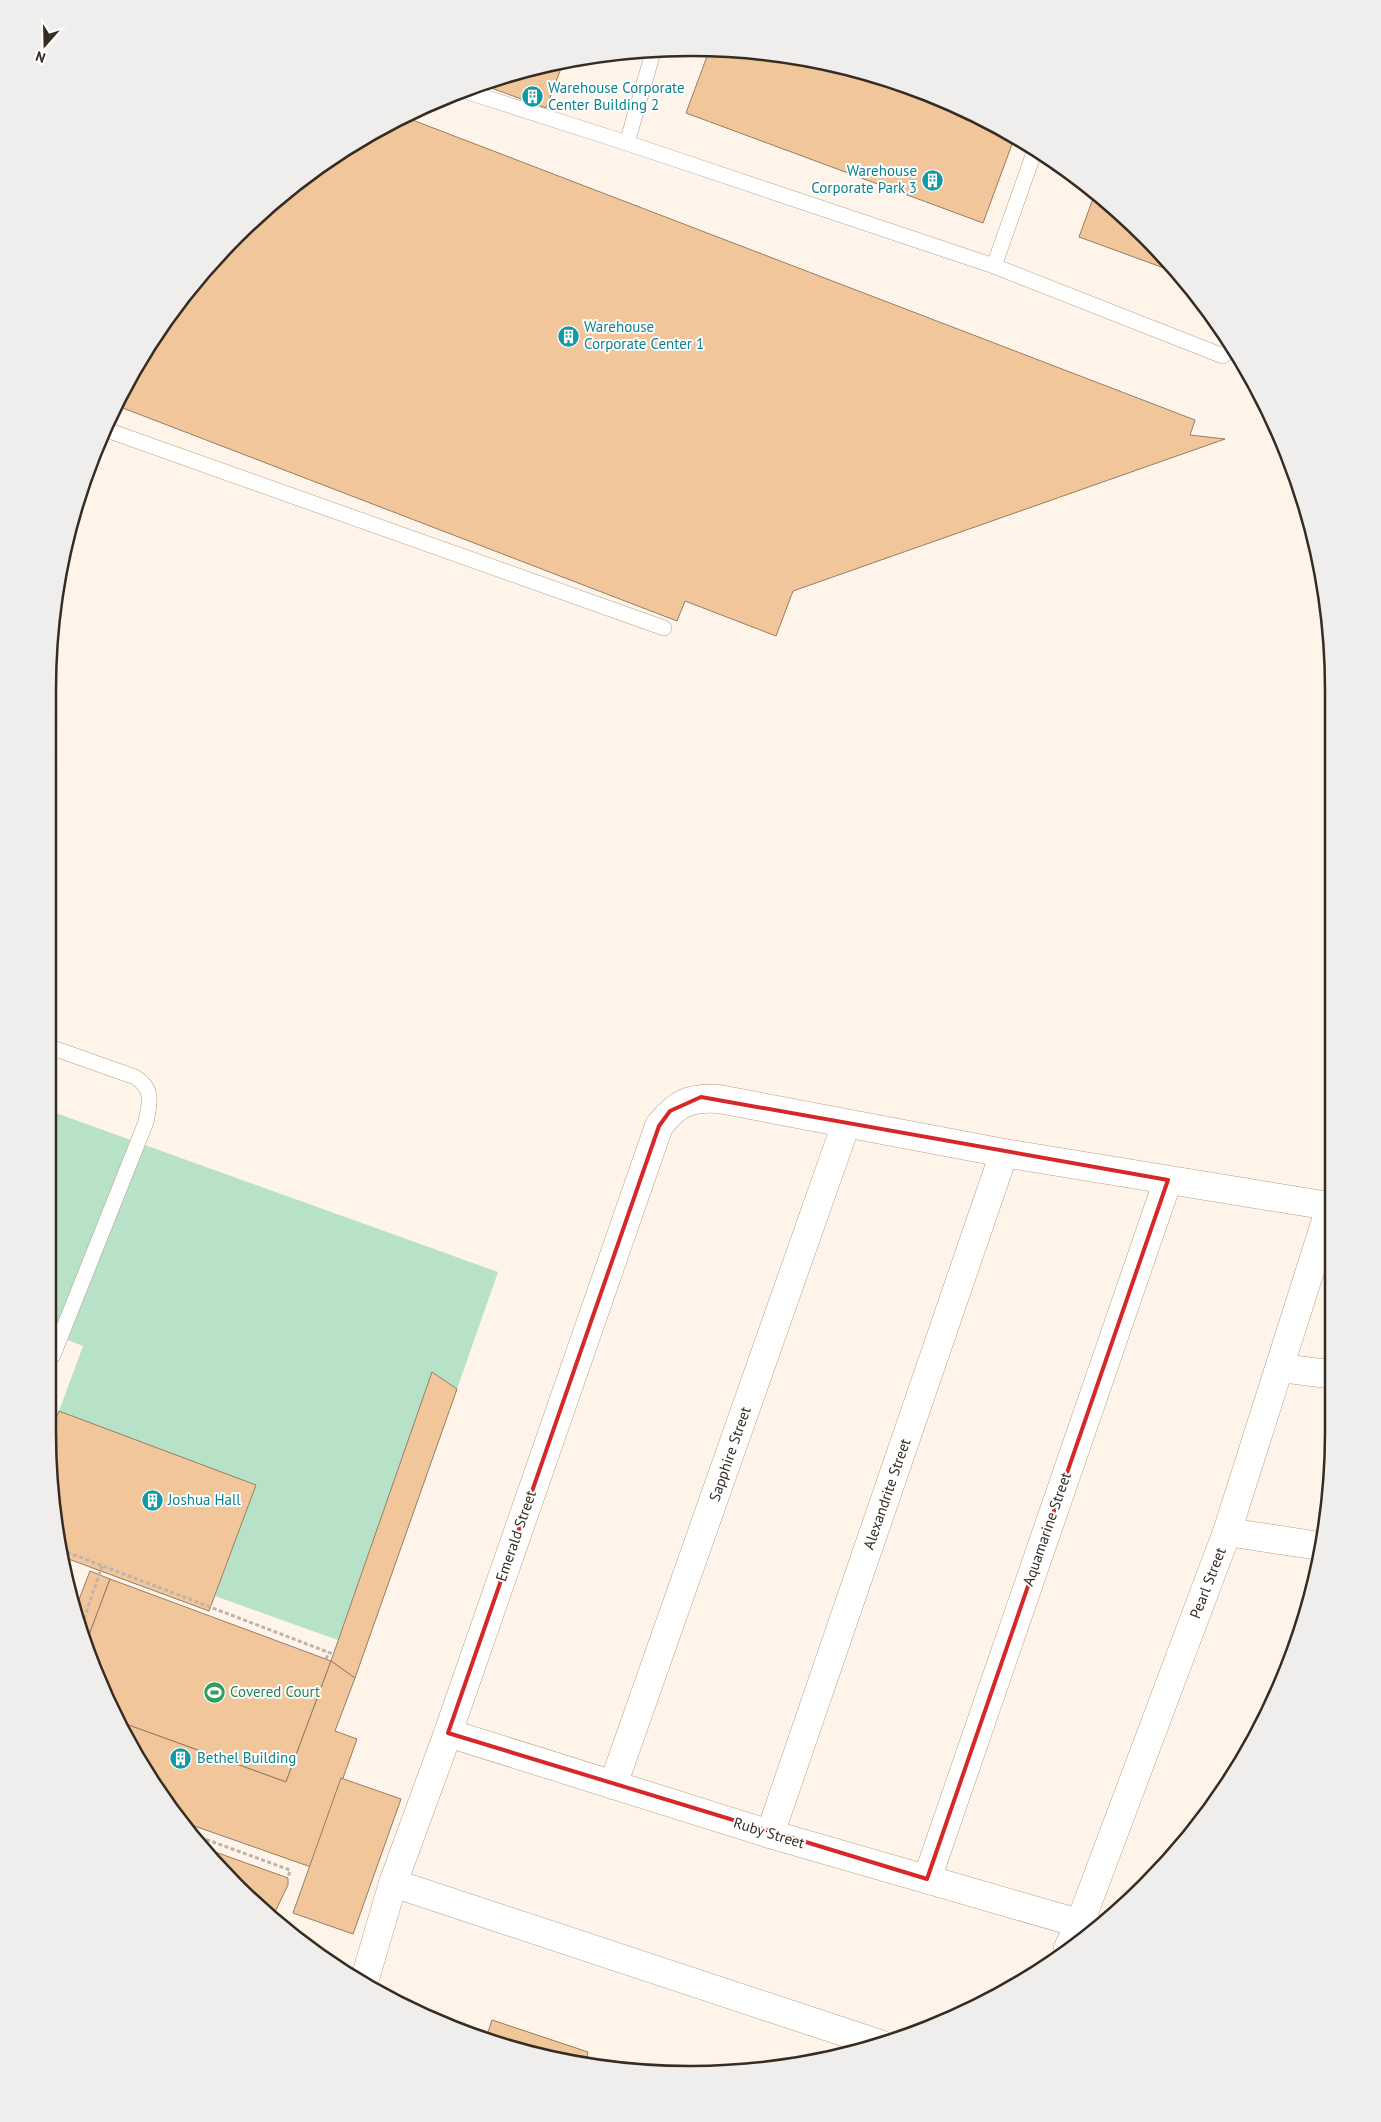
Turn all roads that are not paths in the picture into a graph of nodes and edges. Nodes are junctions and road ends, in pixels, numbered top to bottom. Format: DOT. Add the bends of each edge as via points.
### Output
graph roads {
  1 [pos="651,58"];
  2 [pos="475,95"];
  3 [pos="627,142"];
  4 [pos="1033,157"];
  5 [pos="994,266"];
  6 [pos="1227,352"];
  7 [pos="112,432"];
  8 [pos="664,628"];
  9 [pos="56,1049"];
  10 [pos="846,1124"];
  11 [pos="1004,1153"];
  12 [pos="1168,1180"];
  13 [pos="1325,1205"];
  14 [pos="1325,1227"];
  15 [pos="56,1347"];
  16 [pos="1280,1368"];
  17 [pos="1325,1374"];
  18 [pos="1227,1532"];
  19 [pos="1314,1545"];
  20 [pos="448,1732"];
  21 [pos="613,1784"];
  22 [pos="770,1834"];
  23 [pos="927,1879"];
  24 [pos="393,1883"];
  25 [pos="1086,1925"];
  26 [pos="366,1976"];
  27 [pos="868,2040"];
  1 -- 3 [label="lane"];
  2 -- 3 [label="lane"];
  3 -- 5 [label="lane"];
  4 -- 5 [label="lane"];
  5 -- 6 [label="lane" via="1224,356"];
  7 -- 8 [label="lane"];
  9 -- 15 [label="lane" via="135,1077 145,1083 150,1094 146,1122"];
  10 -- 11 [label="street"];
  10 -- 20 [label="street, Emerald Street" via="700,1097 685,1101 670,1111 659,1126"];
  10 -- 21 [label="street, Sapphire Street"];
  11 -- 12 [label="street"];
  11 -- 22 [label="street, Alexandrite Street"];
  12 -- 13 [label="street"];
  12 -- 23 [label="street, Aquamarine Street"];
  14 -- 16 [label="street, Pearl Street"];
  16 -- 17 [label="street"];
  16 -- 18 [label="street, Pearl Street"];
  18 -- 19 [label="street"];
  18 -- 25 [label="street, Pearl Street"];
  20 -- 21 [label="street, Ruby Street"];
  20 -- 24 [label="street, Emerald Street"];
  21 -- 22 [label="street, Ruby Street"];
  22 -- 23 [label="street, Ruby Street"];
  23 -- 25 [label="street, Ruby Street"];
  24 -- 26 [label="street, Emerald Street"];
  24 -- 27 [label="street"];
}
